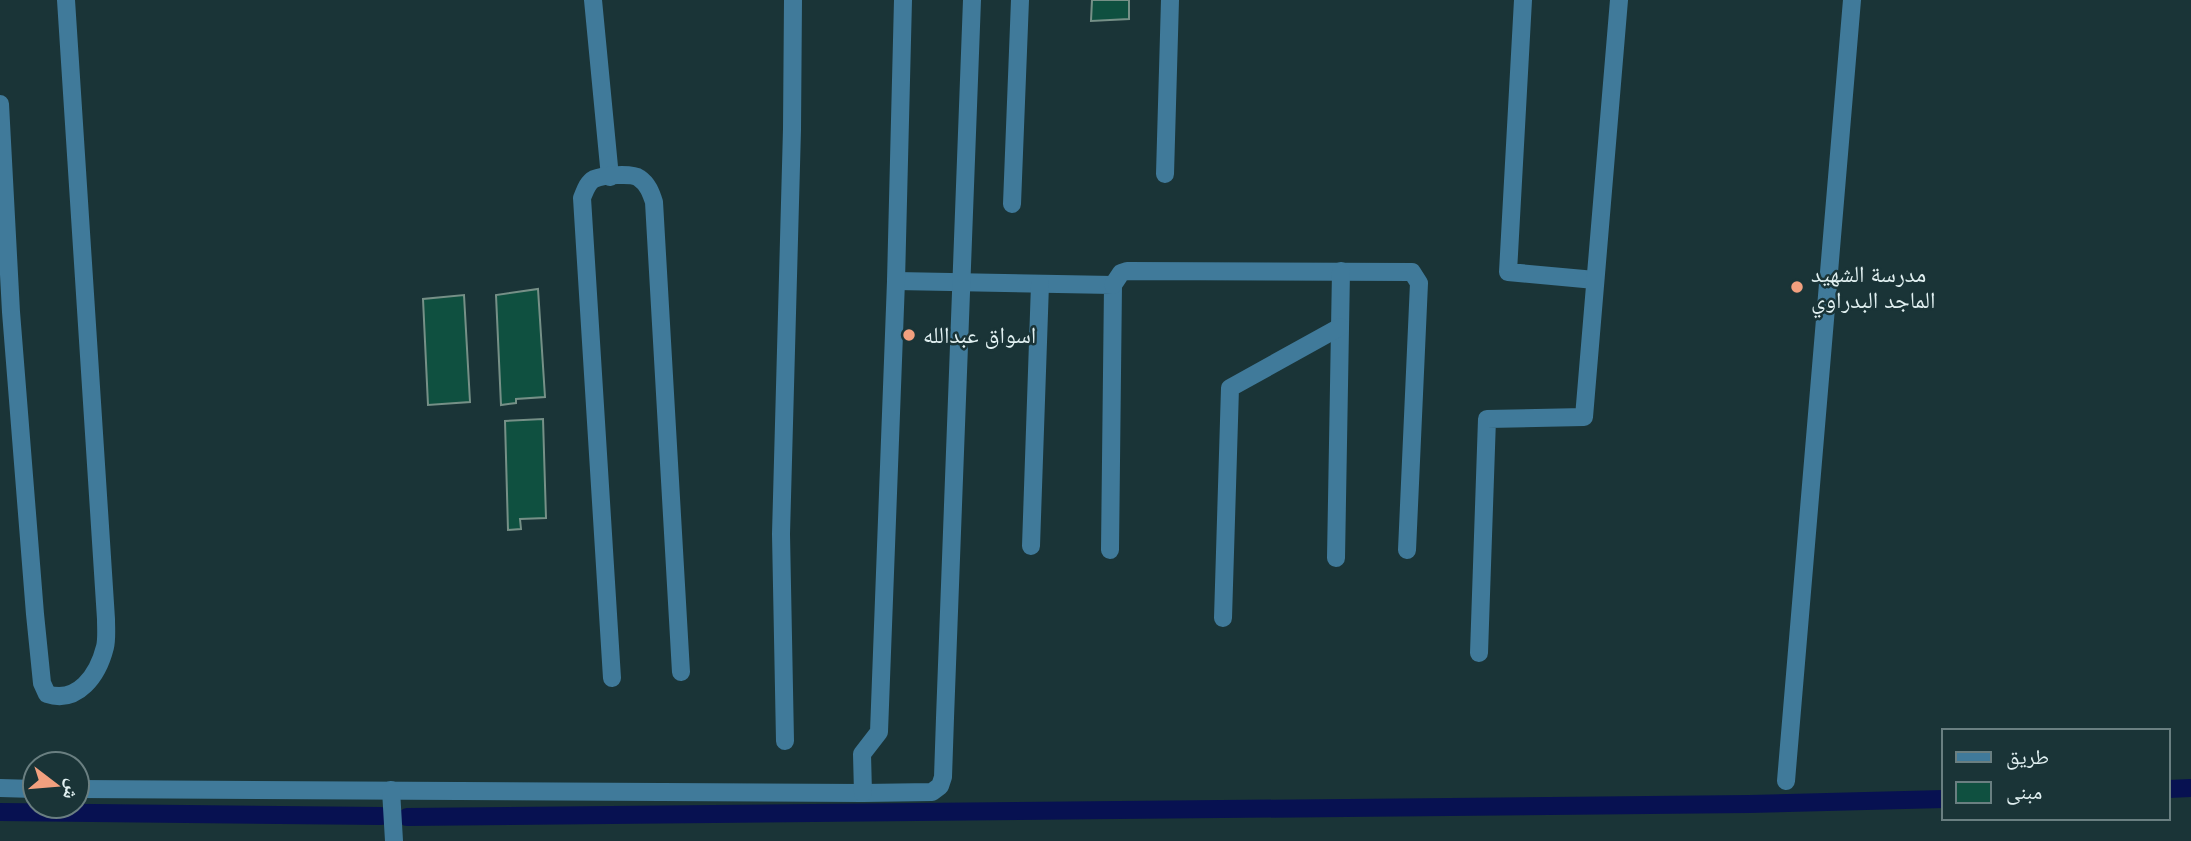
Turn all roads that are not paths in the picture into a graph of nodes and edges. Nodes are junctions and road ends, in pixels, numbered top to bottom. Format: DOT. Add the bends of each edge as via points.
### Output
graph roads {
  1 [pos="66,0"];
  2 [pos="593,0"];
  3 [pos="793,0"];
  4 [pos="902,0"];
  5 [pos="972,0"];
  6 [pos="1020,0"];
  7 [pos="1170,0"];
  8 [pos="1523,0"];
  9 [pos="1619,0"];
  10 [pos="1852,0"];
  11 [pos="0,104"];
  12 [pos="1165,174"];
  13 [pos="610,177"];
  14 [pos="1012,204"];
  15 [pos="1341,271"];
  16 [pos="1595,280"];
  17 [pos="896,281"];
  18 [pos="962,283"];
  19 [pos="1040,284"];
  20 [pos="1113,285"];
  21 [pos="1340,327"];
  22 [pos="1031,545"];
  23 [pos="1110,550"];
  24 [pos="1407,550"];
  25 [pos="1336,558"];
  26 [pos="1223,618"];
  27 [pos="1479,653"];
  28 [pos="681,672"];
  29 [pos="612,678"];
  30 [pos="785,741"];
  31 [pos="1786,781"];
  32 [pos="0,788"];
  33 [pos="21,789"];
  34 [pos="91,789"];
  35 [pos="391,790"];
  36 [pos="863,793"];
  37 [pos="394,841"];
  1 -- 11 [label="street" via="106,646 86,685 57,697 47,694 42,684 34,614"];
  2 -- 13 [label="street"];
  3 -- 30 [label="street" via="781,534"];
  4 -- 17 [label="street"];
  5 -- 18 [label="street"];
  6 -- 14 [label="street"];
  7 -- 12 [label="street"];
  8 -- 16 [label="street" via="1508,272"];
  9 -- 16 [label="street"];
  10 -- 31 [label="street"];
  13 -- 28 [label="street" via="631,174 642,179 654,202"];
  13 -- 29 [label="street" via="594,179 586,187 582,216"];
  15 -- 20 [label="street" via="1127,271"];
  15 -- 21 [label="street"];
  15 -- 24 [label="street" via="1404,270 1412,272 1419,283"];
  16 -- 27 [label="street" via="1584,417 1487,419"];
  17 -- 18 [label="street"];
  17 -- 36 [label="street" via="879,732 862,754"];
  18 -- 19 [label="street"];
  18 -- 36 [label="street" via="943,777 933,792"];
  19 -- 20 [label="street"];
  19 -- 22 [label="street"];
  20 -- 23 [label="street"];
  21 -- 25 [label="street"];
  21 -- 26 [label="street" via="1230,388"];
  32 -- 33 [label="street"];
  34 -- 35 [label="street"];
  35 -- 36 [label="street"];
  35 -- 37 [label="street"];
}
